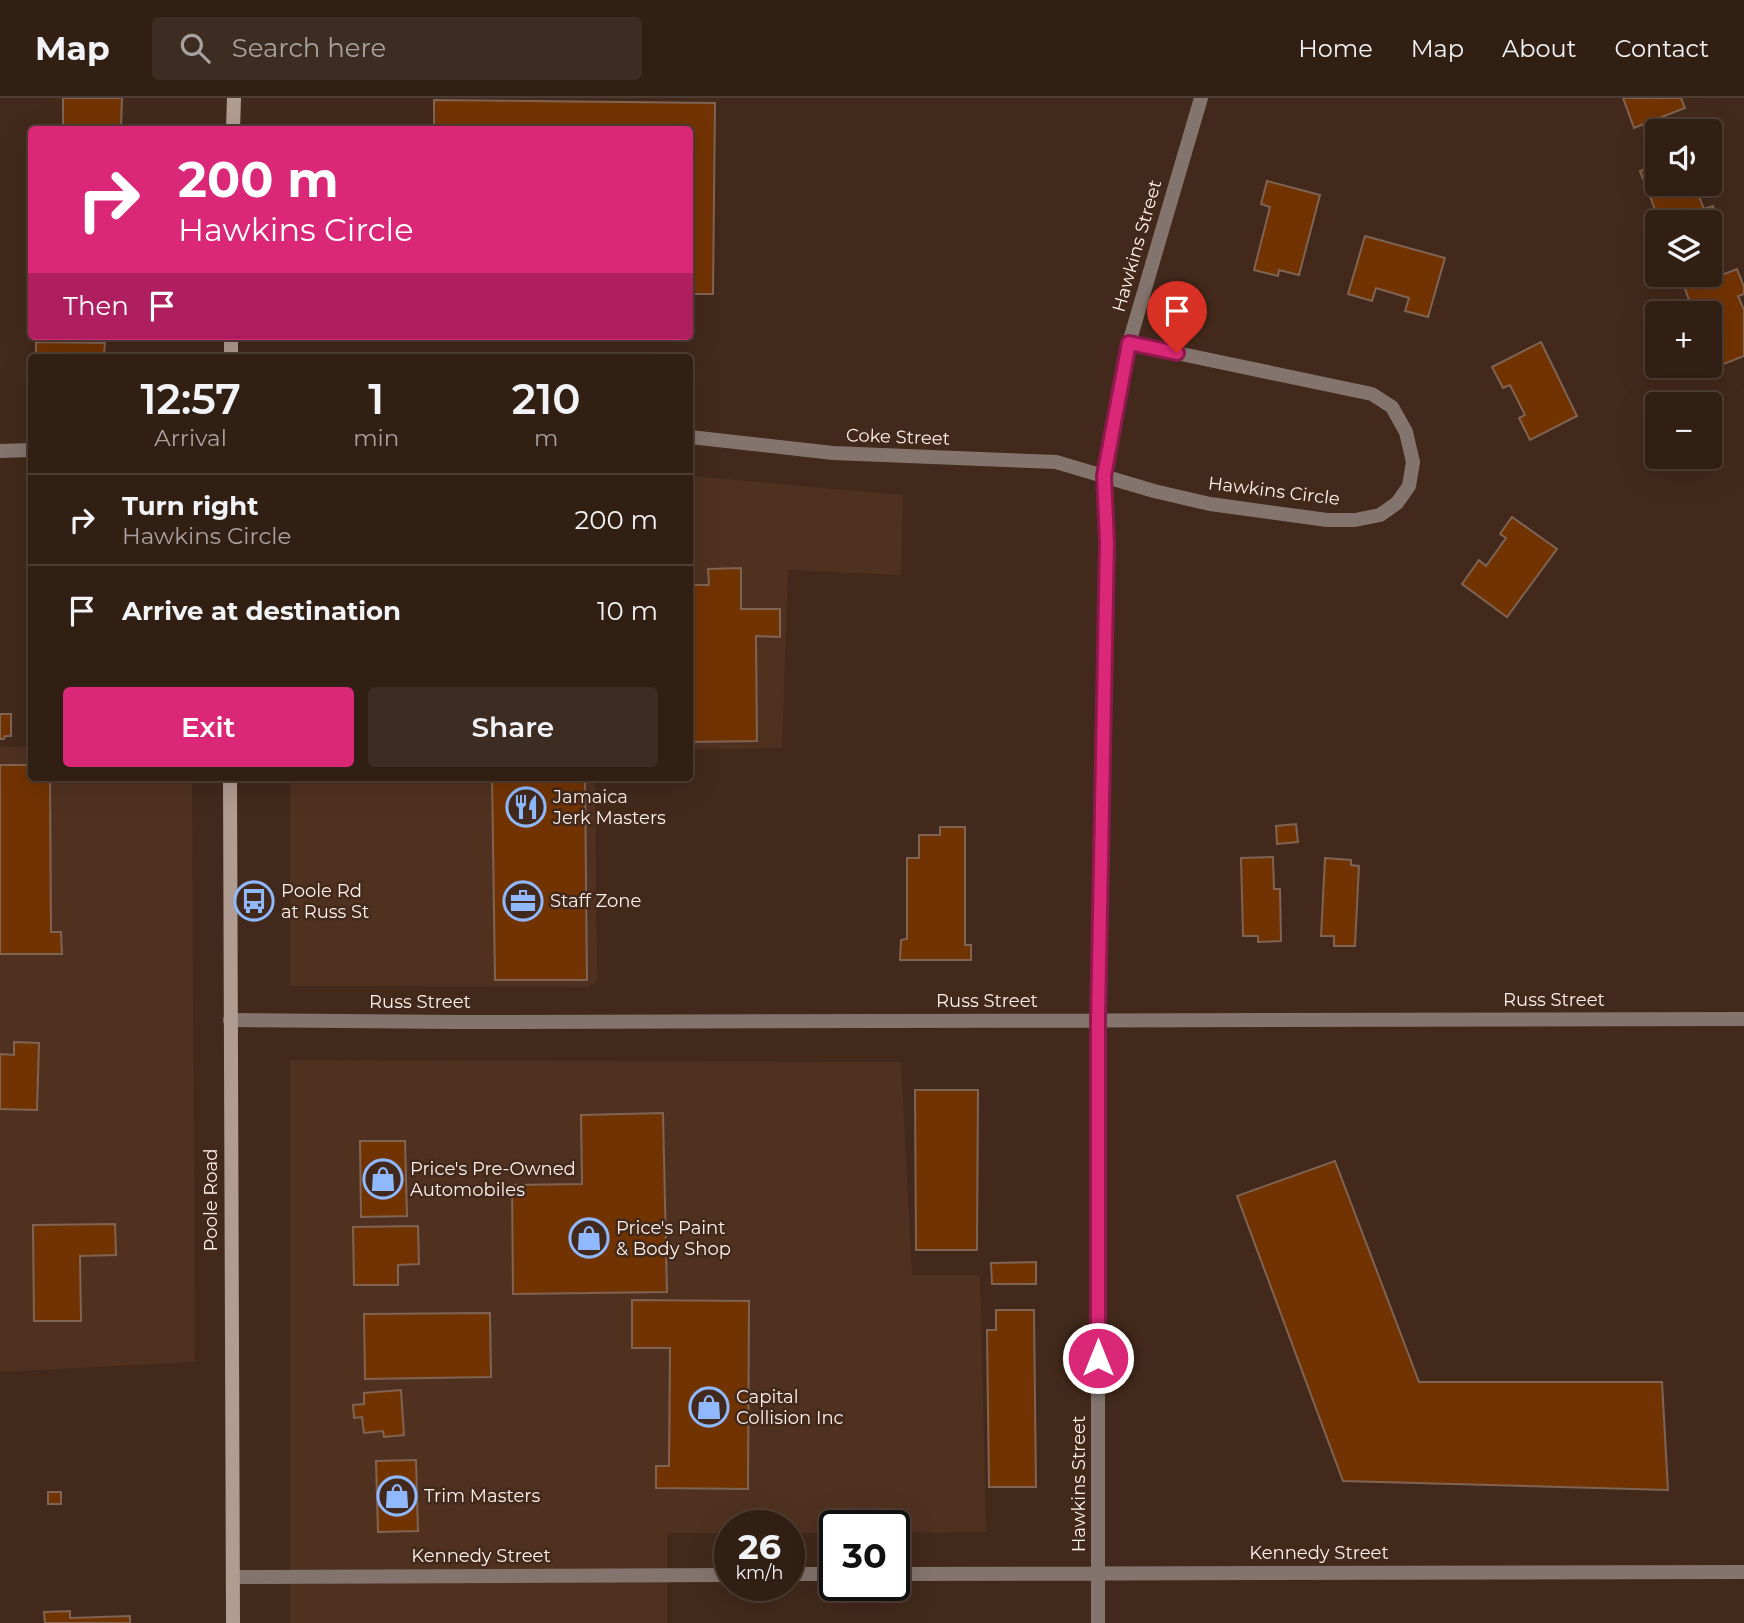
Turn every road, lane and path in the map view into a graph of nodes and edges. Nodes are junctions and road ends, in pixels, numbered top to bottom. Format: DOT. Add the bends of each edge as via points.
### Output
graph roads {
  1 [pos="233,98"];
  2 [pos="1201,98"];
  3 [pos="233,126"];
  4 [pos="1129,343"];
  5 [pos="693,437"];
  6 [pos="28,450"];
  7 [pos="0,451"];
  8 [pos="1104,476"];
  9 [pos="230,781"];
  10 [pos="1744,1019"];
  11 [pos="229,1020"];
  12 [pos="1098,1020"];
  13 [pos="1744,1572"];
  14 [pos="1098,1573"];
  15 [pos="714,1574"];
  16 [pos="910,1574"];
  17 [pos="233,1577"];
  18 [pos="233,1623"];
  19 [pos="1098,1623"];
  1 -- 3 [label="main road"];
  2 -- 4 [label="street, Hawkins Street"];
  4 -- 8 [label="street, Hawkins Street"];
  4 -- 8 [label="street, Hawkins Circle" via="1372,394 1392,407 1406,432 1413,461 1409,486 1397,503 1380,515 1327,520 1210,504"];
  5 -- 8 [label="street, Coke Street" via="834,453 1056,462"];
  6 -- 7 [label="street"];
  8 -- 12 [label="street, Hawkins Street" via="1107,542"];
  9 -- 11 [label="main road, Poole Road"];
  10 -- 12 [label="street, Russ Street"];
  11 -- 12 [label="street, Russ Street"];
  11 -- 17 [label="main road, Poole Road"];
  12 -- 14 [label="street, Hawkins Street"];
  13 -- 14 [label="street, Kennedy Street"];
  14 -- 16 [label="street, Kennedy Street"];
  14 -- 19 [label="street, Hawkins Street"];
  15 -- 17 [label="street, Kennedy Street"];
  17 -- 18 [label="main road, Poole Road"];
}
